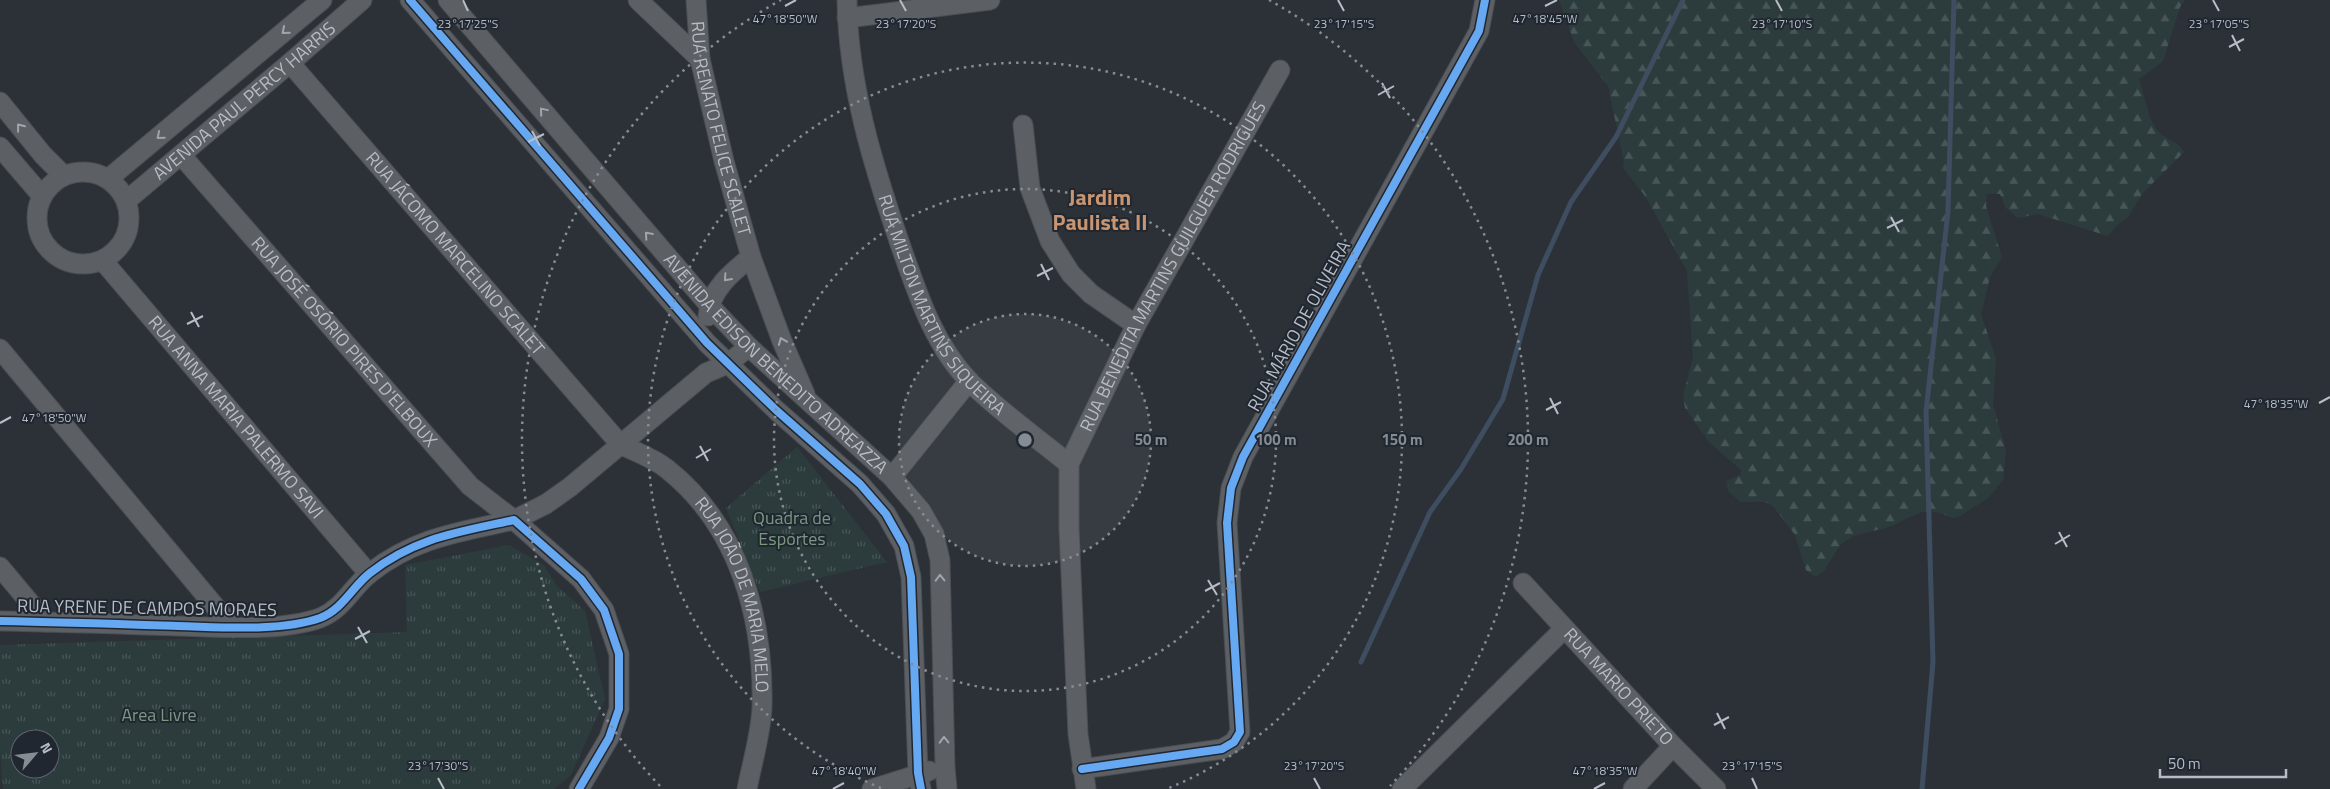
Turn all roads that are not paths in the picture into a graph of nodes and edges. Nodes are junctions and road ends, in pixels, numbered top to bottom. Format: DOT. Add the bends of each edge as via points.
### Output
graph roads {
  1 [pos="322,0"];
  2 [pos="362,0"];
  3 [pos="448,0"];
  4 [pos="638,0"];
  5 [pos="696,0"];
  6 [pos="990,0"];
  7 [pos="1485,0"];
  8 [pos="421,4"];
  9 [pos="847,9"];
  10 [pos="700,59"];
  11 [pos="290,63"];
  12 [pos="1280,70"];
  13 [pos="0,102"];
  14 [pos="1023,125"];
  15 [pos="0,147"];
  16 [pos="43,155"];
  17 [pos="180,155"];
  18 [pos="7,164"];
  19 [pos="64,176"];
  20 [pos="108,179"];
  21 [pos="42,196"];
  22 [pos="126,201"];
  23 [pos="751,256"];
  24 [pos="103,261"];
  25 [pos="709,304"];
  26 [pos="1136,325"];
  27 [pos="707,343"];
  28 [pos="749,347"];
  29 [pos="0,349"];
  30 [pos="726,364"];
  31 [pos="706,373"];
  32 [pos="969,382"];
  33 [pos="809,402"];
  34 [pos="620,444"];
  35 [pos="1069,464"];
  36 [pos="892,477"];
  37 [pos="514,520"];
  38 [pos="0,567"];
  39 [pos="369,574"];
  40 [pos="1523,583"];
  41 [pos="0,621"];
  42 [pos="46,622"];
  43 [pos="233,628"];
  44 [pos="1564,629"];
  45 [pos="1673,746"];
  46 [pos="944,767"];
  47 [pos="1082,768"];
  48 [pos="919,781"];
  49 [pos="579,789"];
  50 [pos="747,789"];
  51 [pos="872,789"];
  52 [pos="947,789"];
  53 [pos="1086,789"];
  54 [pos="1402,789"];
  55 [pos="1633,789"];
  56 [pos="1716,789"];
  1 -- 20 [label="street, AVENIDA PAUL PERCY HARRIS, one-way"];
  2 -- 11 [label="street, AVENIDA PAUL PERCY HARRIS"];
  25 -- 3 [label="street, AVENIDA EDISON BENEDITO ADREAZZA, one-way"];
  4 -- 10 [label="street"];
  5 -- 10 [label="street, RUA RENATO FELICE SCALET"];
  6 -- 9 [label="street"];
  7 -- 47 [label="street, RUA MÁRIO DE OLIVEIRA" via="1479,31 1243,457 1231,488 1227,523 1240,732 1234,742 1222,749"];
  8 -- 27 [label="street, AVENIDA EDISON BENEDITO ADREAZZA"];
  9 -- 32 [label="street, RUA MILTON MARTINS SIQUEIRA" via="855,82 878,178 922,306 943,347"];
  10 -- 23 [label="street, RUA RENATO FELICE SCALET"];
  11 -- 17 [label="street, AVENIDA PAUL PERCY HARRIS"];
  11 -- 34 [label="street, RUA JÁCOMO MARCELINO SCALET"];
  12 -- 26 [label="street, RUA BENEDITA MARTINS GUILGUER RODRIGUES"];
  16 -- 13 [label="street, one-way"];
  14 -- 26 [label="street" via="1030,188 1050,240 1070,274 1091,294"];
  15 -- 18 [label="street"];
  16 -- 18 [label="street"];
  16 -- 19 [label="street"];
  17 -- 22 [label="street, AVENIDA PAUL PERCY HARRIS"];
  17 -- 37 [label="street, RUA JOSÉ OSÓRIO PIRES D'ELBOUX" via="470,486"];
  18 -- 21 [label="street"];
  19 -- 20 [label="street" via="86,172"];
  19 -- 21 [label="street"];
  20 -- 22 [label="street"];
  21 -- 24 [label="street" via="37,224 49,250 74,264"];
  22 -- 24 [label="street" via="128,228 123,242"];
  23 -- 25 [label="street, RUA RENATO FELICE SCALET, one-way" via="718,288"];
  33 -- 23 [label="street, RUA RENATO FELICE SCALET, one-way" via="782,341"];
  24 -- 39 [label="street, RUA ANNA MARIA PALERMO SAVI"];
  25 -- 27 [label="street"];
  25 -- 28 [label="street, AVENIDA EDISON BENEDITO ADREAZZA"];
  26 -- 35 [label="street, RUA BENEDITA MARTINS GUILGUER RODRIGUES"];
  27 -- 30 [label="street, AVENIDA EDISON BENEDITO ADREAZZA"];
  27 -- 31 [label="street"];
  28 -- 30 [label="street, RUA YRENE DE CAMPOS MORAES"];
  28 -- 33 [label="street, AVENIDA EDISON BENEDITO ADREAZZA"];
  29 -- 43 [label="street"];
  30 -- 31 [label="street, RUA YRENE DE CAMPOS MORAES"];
  30 -- 48 [label="street, AVENIDA EDISON BENEDITO ADREAZZA" via="860,484 886,514 904,546 911,577"];
  31 -- 34 [label="street, RUA YRENE DE CAMPOS MORAES"];
  32 -- 35 [label="street, RUA MILTON MARTINS SIQUEIRA"];
  32 -- 36 [label="street"];
  33 -- 36 [label="street, AVENIDA EDISON BENEDITO ADREAZZA"];
  34 -- 37 [label="street, RUA YRENE DE CAMPOS MORAES" via="570,487"];
  34 -- 50 [label="street, RUA JOÃO DE MARIA MELO" via="665,467 688,487 717,524 746,582 760,639 762,708"];
  35 -- 47 [label="street" via="1068,528"];
  46 -- 36 [label="street, AVENIDA EDISON BENEDITO ADREAZZA, one-way" via="940,560 934,534 921,511"];
  37 -- 39 [label="street, RUA YRENE DE CAMPOS MORAES" via="430,539 400,553"];
  37 -- 49 [label="street" via="581,579 604,610 619,654 619,709 609,738"];
  38 -- 42 [label="street"];
  39 -- 43 [label="street, RUA YRENE DE CAMPOS MORAES" via="338,608 323,617 302,623"];
  40 -- 44 [label="street, RUA MARIO PRIETO"];
  41 -- 42 [label="street, RUA YRENE DE CAMPOS MORAES"];
  42 -- 43 [label="street, RUA YRENE DE CAMPOS MORAES"];
  44 -- 45 [label="street, RUA MARIO PRIETO"];
  44 -- 54 [label="street"];
  45 -- 55 [label="street"];
  45 -- 56 [label="street, RUA MARIO PRIETO"];
  46 -- 48 [label="street"];
  46 -- 52 [label="street, AVENIDA EDISON BENEDITO ADREAZZA"];
  47 -- 53 [label="street"];
  48 -- 51 [label="street"];
}
